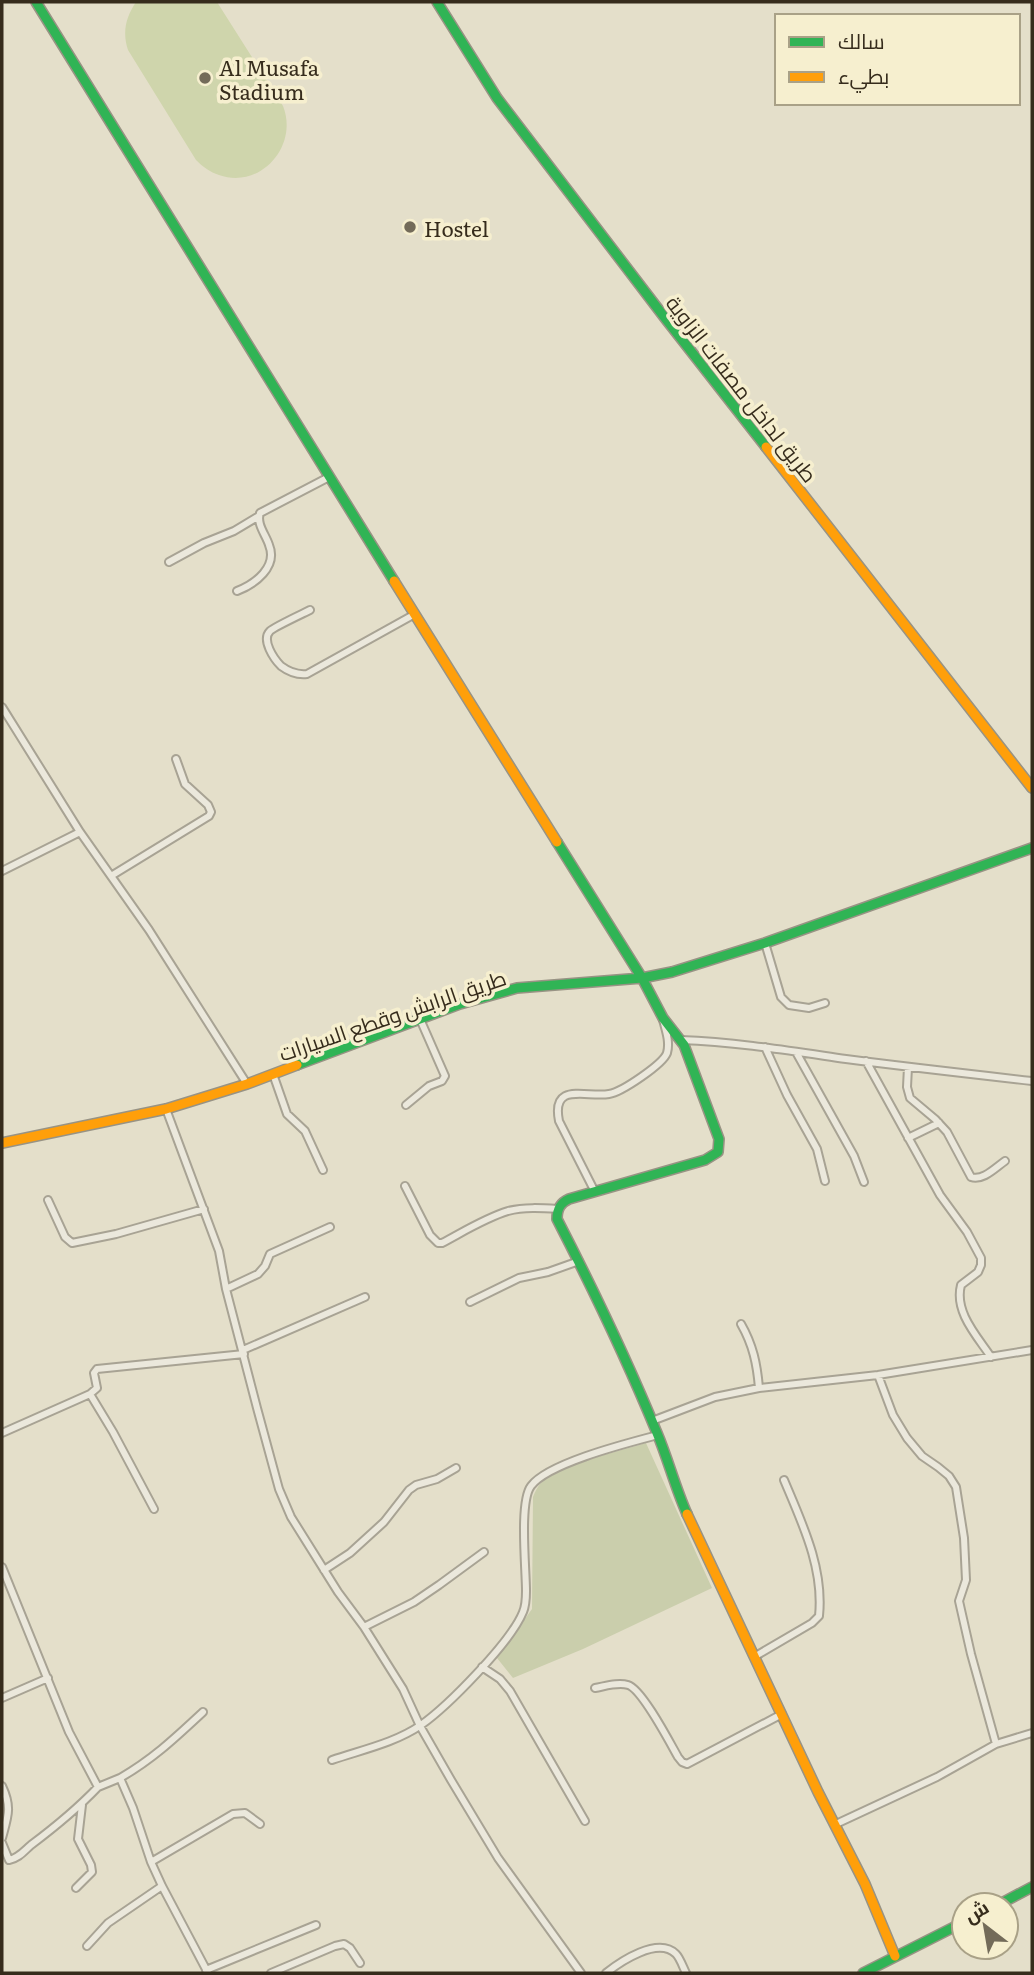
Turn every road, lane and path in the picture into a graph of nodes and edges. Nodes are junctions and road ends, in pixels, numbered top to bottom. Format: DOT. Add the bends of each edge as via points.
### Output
graph roads {
  1 [pos="36,2"];
  2 [pos="437,2"];
  3 [pos="329,477"];
  4 [pos="259,516"];
  5 [pos="169,562"];
  6 [pos="237,591"];
  7 [pos="310,610"];
  8 [pos="415,614"];
  9 [pos="2,707"];
  10 [pos="176,759"];
  11 [pos="1032,788"];
  12 [pos="80,832"];
  13 [pos="1032,848"];
  14 [pos="2,871"];
  15 [pos="111,876"];
  16 [pos="765,943"];
  17 [pos="642,978"];
  18 [pos="825,1003"];
  19 [pos="663,1018"];
  20 [pos="420,1019"];
  21 [pos="681,1040"];
  22 [pos="765,1047"];
  23 [pos="796,1052"];
  24 [pos="866,1061"];
  25 [pos="908,1067"];
  26 [pos="273,1074"];
  27 [pos="1032,1081"];
  28 [pos="247,1084"];
  29 [pos="406,1105"];
  30 [pos="166,1109"];
  31 [pos="939,1123"];
  32 [pos="908,1138"];
  33 [pos="2,1143"];
  34 [pos="1005,1161"];
  35 [pos="323,1170"];
  36 [pos="825,1181"];
  37 [pos="863,1182"];
  38 [pos="405,1186"];
  39 [pos="595,1192"];
  40 [pos="48,1200"];
  41 [pos="204,1209"];
  42 [pos="558,1209"];
  43 [pos="330,1227"];
  44 [pos="579,1261"];
  45 [pos="226,1289"];
  46 [pos="365,1297"];
  47 [pos="470,1302"];
  48 [pos="741,1324"];
  49 [pos="1032,1350"];
  50 [pos="243,1352"];
  51 [pos="991,1357"];
  52 [pos="878,1376"];
  53 [pos="759,1388"];
  54 [pos="90,1394"];
  55 [pos="652,1421"];
  56 [pos="2,1433"];
  57 [pos="658,1435"];
  58 [pos="456,1468"];
  59 [pos="784,1480"];
  60 [pos="154,1509"];
  61 [pos="484,1552"];
  62 [pos="2,1567"];
  63 [pos="324,1570"];
  64 [pos="364,1627"];
  65 [pos="754,1657"];
  66 [pos="482,1667"];
  67 [pos="48,1678"];
  68 [pos="595,1688"];
  69 [pos="2,1698"];
  70 [pos="203,1712"];
  71 [pos="782,1714"];
  72 [pos="420,1726"];
  73 [pos="1032,1732"];
  74 [pos="996,1744"];
  75 [pos="332,1760"];
  76 [pos="120,1778"];
  77 [pos="2,1786"];
  78 [pos="98,1787"];
  79 [pos="82,1805"];
  80 [pos="585,1821"];
  81 [pos="260,1824"];
  82 [pos="836,1824"];
  83 [pos="2,1840"];
  84 [pos="151,1861"];
  85 [pos="162,1886"];
  86 [pos="76,1888"];
  87 [pos="316,1925"];
  88 [pos="950,1929"];
  89 [pos="87,1946"];
  90 [pos="895,1956"];
  91 [pos="360,1963"];
  92 [pos="207,1972"];
  93 [pos="869,1972"];
  94 [pos="271,1973"];
  95 [pos="581,1973"];
  96 [pos="606,1973"];
  97 [pos="686,1973"];
  1 -- 3 [label="street"];
  2 -- 11 [label="street, طريق لداخل مصفات الزاوية" via="523,133"];
  3 -- 4 [label="street"];
  3 -- 8 [label="street"];
  4 -- 5 [label="street"];
  4 -- 6 [label="street" via="271,558 261,576"];
  7 -- 8 [label="street" via="273,629 267,637 278,663 297,674 307,674"];
  8 -- 17 [label="street"];
  9 -- 12 [label="street"];
  10 -- 15 [label="street" via="185,784 208,805 209,816"];
  12 -- 14 [label="street"];
  12 -- 15 [label="street"];
  13 -- 16 [label="street, طريق الرابش وقطع السيارات"];
  15 -- 28 [label="street"];
  16 -- 17 [label="street, طريق الرابش وقطع السيارات"];
  16 -- 18 [label="street" via="781,998 789,1005 809,1008"];
  17 -- 19 [label="street"];
  17 -- 20 [label="street, طريق الرابش وقطع السيارات" via="517,988"];
  19 -- 21 [label="street"];
  19 -- 39 [label="street" via="668,1050 662,1060 620,1090 573,1093 560,1102 559,1121"];
  20 -- 26 [label="street, طريق الرابش وقطع السيارات"];
  20 -- 29 [label="street" via="444,1076"];
  21 -- 22 [label="street"];
  21 -- 39 [label="street" via="719,1139 718,1152 705,1160"];
  22 -- 23 [label="street"];
  22 -- 36 [label="street" via="817,1149"];
  23 -- 24 [label="street"];
  23 -- 37 [label="street" via="854,1156"];
  24 -- 25 [label="street"];
  24 -- 32 [label="street"];
  25 -- 27 [label="street"];
  25 -- 31 [label="street" via="910,1098"];
  26 -- 28 [label="street, طريق الرابش وقطع السيارات"];
  26 -- 35 [label="street" via="287,1114 305,1131"];
  28 -- 30 [label="street, طريق الرابش وقطع السيارات"];
  30 -- 33 [label="street, طريق الرابش وقطع السيارات"];
  30 -- 41 [label="street"];
  31 -- 32 [label="street"];
  31 -- 34 [label="street" via="973,1178"];
  32 -- 51 [label="street" via="981,1258 978,1272 961,1285 960,1306"];
  38 -- 42 [label="street" via="438,1243 507,1211"];
  39 -- 42 [label="street" via="569,1199"];
  40 -- 41 [label="street" via="72,1243"];
  41 -- 45 [label="street"];
  42 -- 44 [label="street" via="557,1219"];
  43 -- 45 [label="street" via="270,1254 258,1274"];
  44 -- 47 [label="street" via="519,1278"];
  44 -- 55 [label="street"];
  45 -- 50 [label="street"];
  46 -- 50 [label="street"];
  48 -- 53 [label="street" via="756,1356"];
  49 -- 51 [label="street"];
  50 -- 54 [label="street" via="97,1369 97,1388"];
  50 -- 63 [label="street" via="279,1489"];
  51 -- 52 [label="street"];
  52 -- 53 [label="street"];
  52 -- 74 [label="street" via="907,1438 956,1487 966,1580 959,1601"];
  53 -- 55 [label="street" via="715,1397"];
  54 -- 56 [label="street"];
  54 -- 60 [label="street"];
  55 -- 57 [label="street"];
  57 -- 65 [label="street" via="688,1519"];
  57 -- 66 [label="street" via="554,1470 529,1489 524,1503 525,1609"];
  58 -- 63 [label="street" via="409,1490 351,1553"];
  59 -- 65 [label="street" via="815,1561 819,1615"];
  61 -- 64 [label="street" via="414,1602"];
  62 -- 67 [label="street"];
  63 -- 64 [label="street"];
  64 -- 72 [label="street"];
  65 -- 71 [label="street"];
  66 -- 72 [label="street"];
  66 -- 80 [label="street" via="506,1685"];
  67 -- 69 [label="street"];
  67 -- 78 [label="street"];
  68 -- 71 [label="street" via="634,1687 687,1764"];
  70 -- 76 [label="street" via="162,1751"];
  71 -- 82 [label="street"];
  72 -- 75 [label="street"];
  72 -- 95 [label="street" via="498,1858"];
  73 -- 74 [label="street"];
  74 -- 82 [label="street"];
  76 -- 78 [label="street"];
  76 -- 84 [label="street"];
  77 -- 83 [label="street" via="8,1806"];
  78 -- 79 [label="street"];
  79 -- 83 [label="street" via="13,1860 9,1860"];
  79 -- 86 [label="street" via="78,1839 92,1872"];
  81 -- 84 [label="street" via="245,1813 233,1814"];
  82 -- 90 [label="street"];
  84 -- 85 [label="street"];
  85 -- 89 [label="street" via="108,1923"];
  85 -- 92 [label="street"];
  87 -- 92 [label="street"];
  88 -- 90 [label="street"];
  90 -- 93 [label="street"];
  91 -- 94 [label="street" via="350,1948 335,1945"];
  96 -- 97 [label="street" via="632,1954 658,1948 675,1953"];
}
